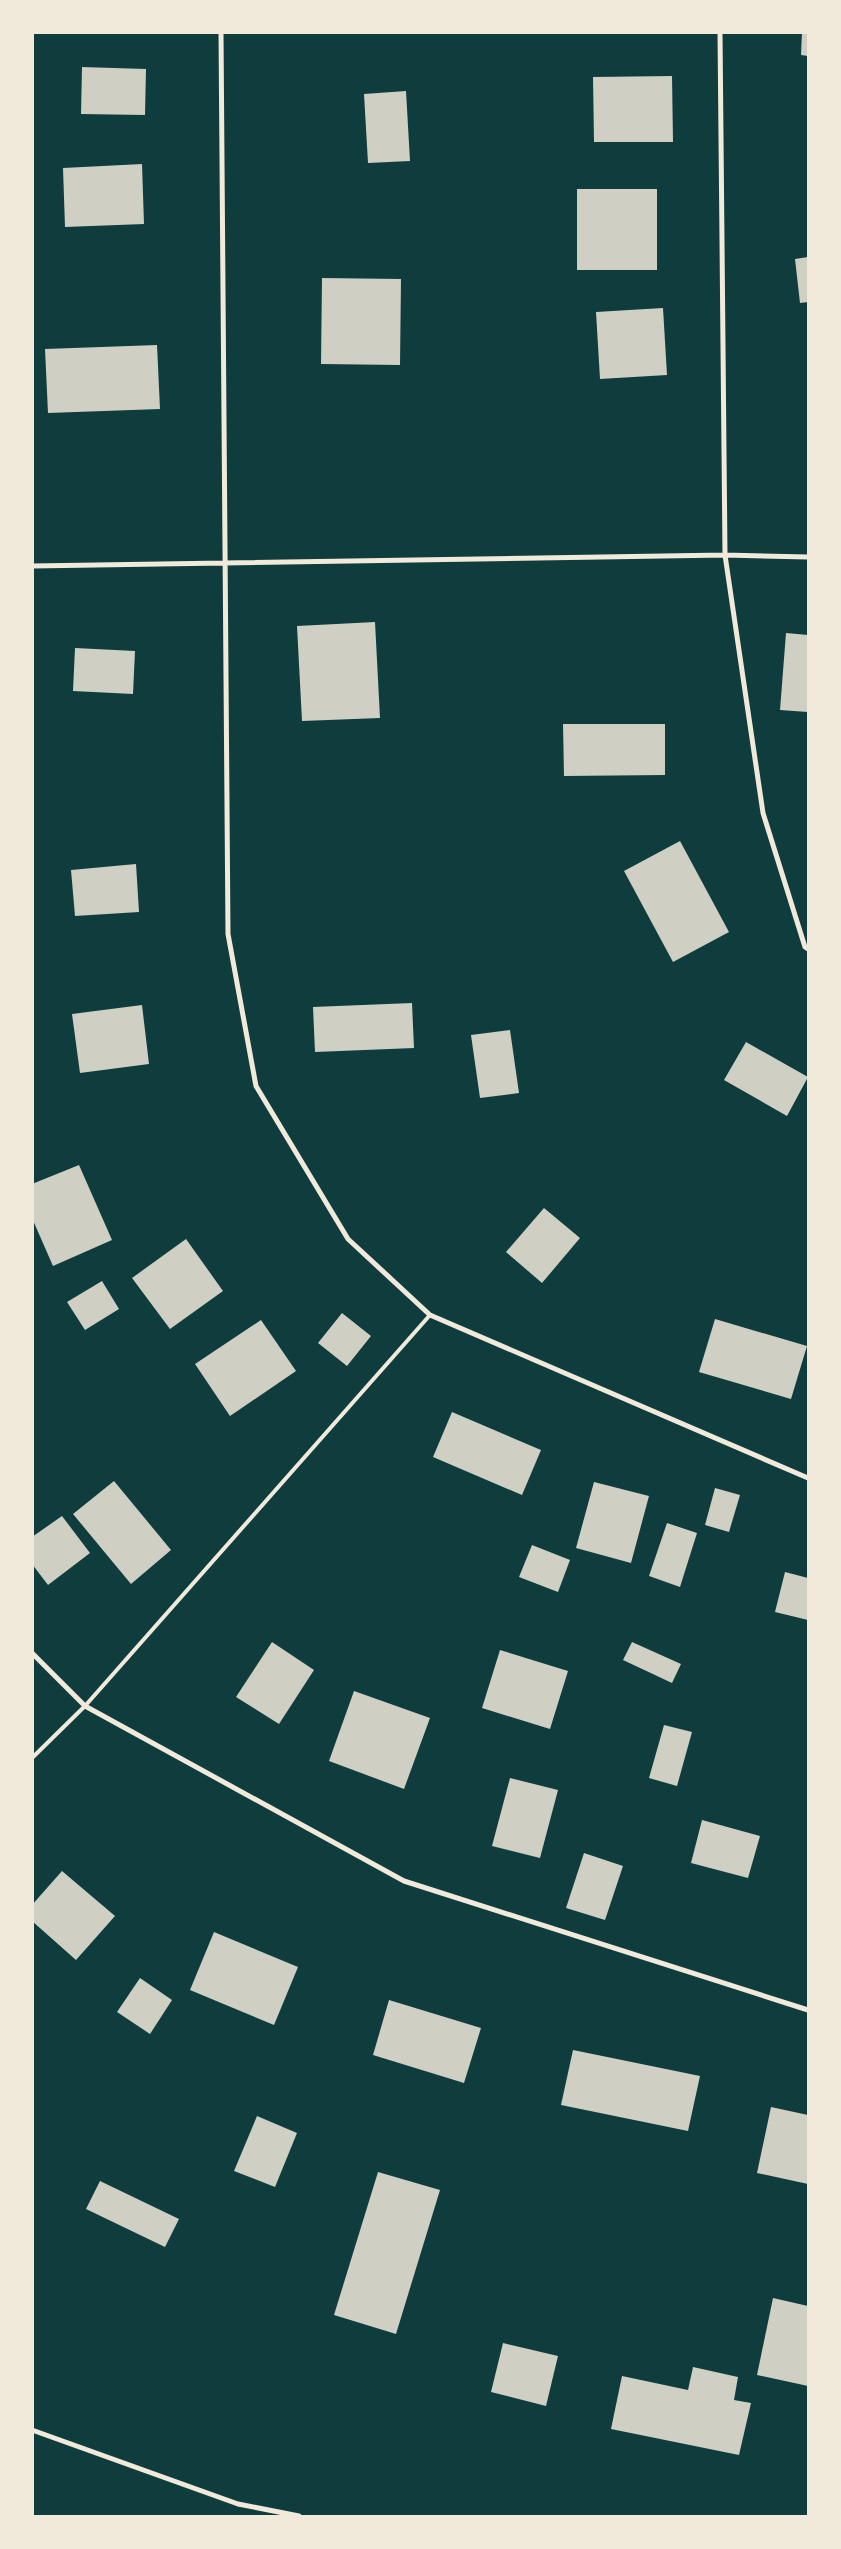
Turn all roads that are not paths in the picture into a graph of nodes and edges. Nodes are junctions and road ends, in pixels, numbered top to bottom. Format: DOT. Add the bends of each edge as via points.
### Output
graph roads {
  1 [pos="221,32"];
  2 [pos="720,32"];
  3 [pos="725,555"];
  4 [pos="808,557"];
  5 [pos="224,563"];
  6 [pos="32,566"];
  7 [pos="808,949"];
  8 [pos="430,1314"];
  9 [pos="808,1478"];
  10 [pos="32,1653"];
  11 [pos="85,1706"];
  12 [pos="32,1758"];
  13 [pos="808,2010"];
  14 [pos="32,2430"];
  15 [pos="299,2516"];
  1 -- 5 [label="street"];
  2 -- 3 [label="street"];
  3 -- 4 [label="street"];
  3 -- 5 [label="street"];
  3 -- 7 [label="street" via="763,813 805,948"];
  5 -- 6 [label="street"];
  5 -- 8 [label="street" via="228,934 256,1086 348,1239"];
  8 -- 9 [label="street"];
  8 -- 11 [label="lane"];
  10 -- 11 [label="street"];
  11 -- 12 [label="lane"];
  11 -- 13 [label="street" via="404,1881"];
  14 -- 15 [label="street" via="238,2504"];
}
